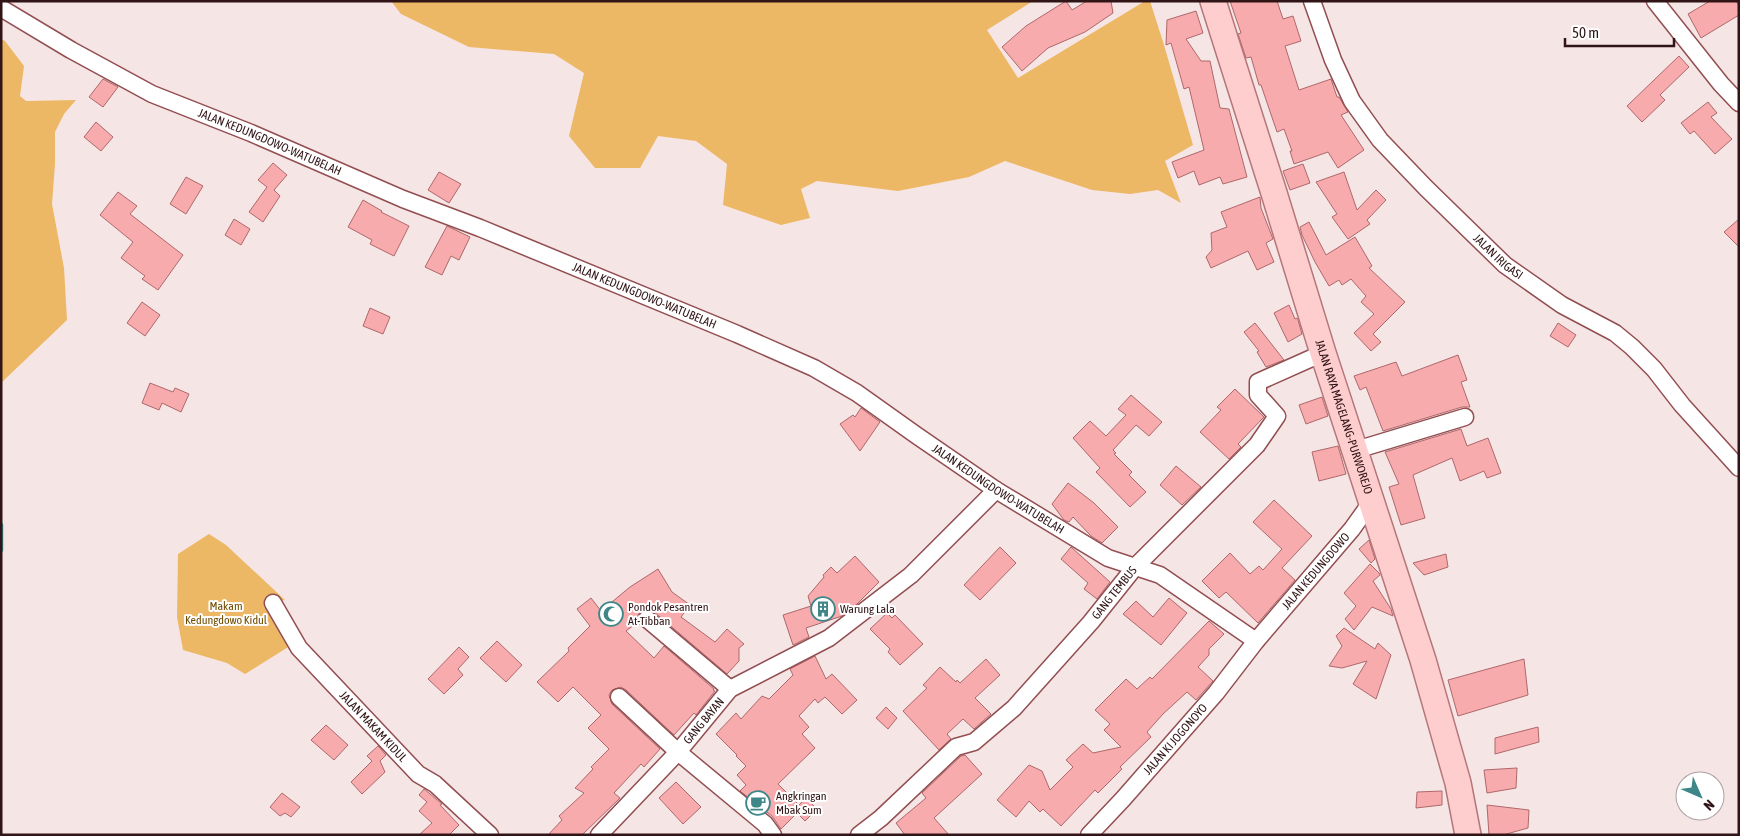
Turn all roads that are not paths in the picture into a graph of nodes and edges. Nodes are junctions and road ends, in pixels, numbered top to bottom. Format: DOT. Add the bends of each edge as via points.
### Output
graph roads {
  1 [pos="1212,1"];
  2 [pos="1312,1"];
  3 [pos="1655,1"];
  4 [pos="1,8"];
  5 [pos="1739,103"];
  6 [pos="1323,353"];
  7 [pos="1466,416"];
  8 [pos="1356,450"];
  9 [pos="1739,468"];
  10 [pos="996,490"];
  11 [pos="1372,502"];
  12 [pos="1135,567"];
  13 [pos="273,603"];
  14 [pos="647,618"];
  15 [pos="1256,641"];
  16 [pos="730,689"];
  17 [pos="618,697"];
  18 [pos="678,752"];
  19 [pos="490,835"];
  20 [pos="599,835"];
  21 [pos="773,835"];
  22 [pos="859,835"];
  23 [pos="1089,835"];
  24 [pos="1468,835"];
  1 -- 6 [label="main road, JALAN RAYA MAGELANG-PURWOREJO"];
  2 -- 9 [label="street, JALAN IRIGASI" via="1352,102 1380,140 1505,265 1562,305 1594,320 1632,347"];
  3 -- 5 [label="street" via="1715,78"];
  4 -- 10 [label="street, JALAN KEDUNGDOWO-WATUBELAH" via="152,94 814,368 857,393"];
  6 -- 8 [label="main road, JALAN RAYA MAGELANG-PURWOREJO"];
  6 -- 12 [label="street, GANG TEMBUS" via="1258,382 1258,395 1277,416 1257,445"];
  7 -- 8 [label="street"];
  8 -- 11 [label="main road, JALAN RAYA MAGELANG-PURWOREJO"];
  10 -- 12 [label="street, JALAN KEDUNGDOWO-WATUBELAH" via="1108,558"];
  10 -- 16 [label="street" via="911,575 829,638"];
  11 -- 15 [label="street, JALAN KEDUNGDOWO"];
  11 -- 24 [label="main road, JALAN RAYA MAGELANG-PURWOREJO" via="1442,722"];
  12 -- 15 [label="street, JALAN KEDUNGDOWO-WATUBELAH" via="1160,575"];
  12 -- 22 [label="street, GANG TEMBUS" via="1014,708 974,742 956,748"];
  13 -- 19 [label="street, JALAN MAKAM KIDUL" via="299,648 418,774 435,784"];
  14 -- 16 [label="street"];
  15 -- 23 [label="street, JALAN KI JOGONOYO" via="1216,693"];
  16 -- 18 [label="street, GANG BAYAN"];
  17 -- 18 [label="street"];
  18 -- 20 [label="street, GANG BAYAN"];
  18 -- 21 [label="street" via="765,824"];
}
